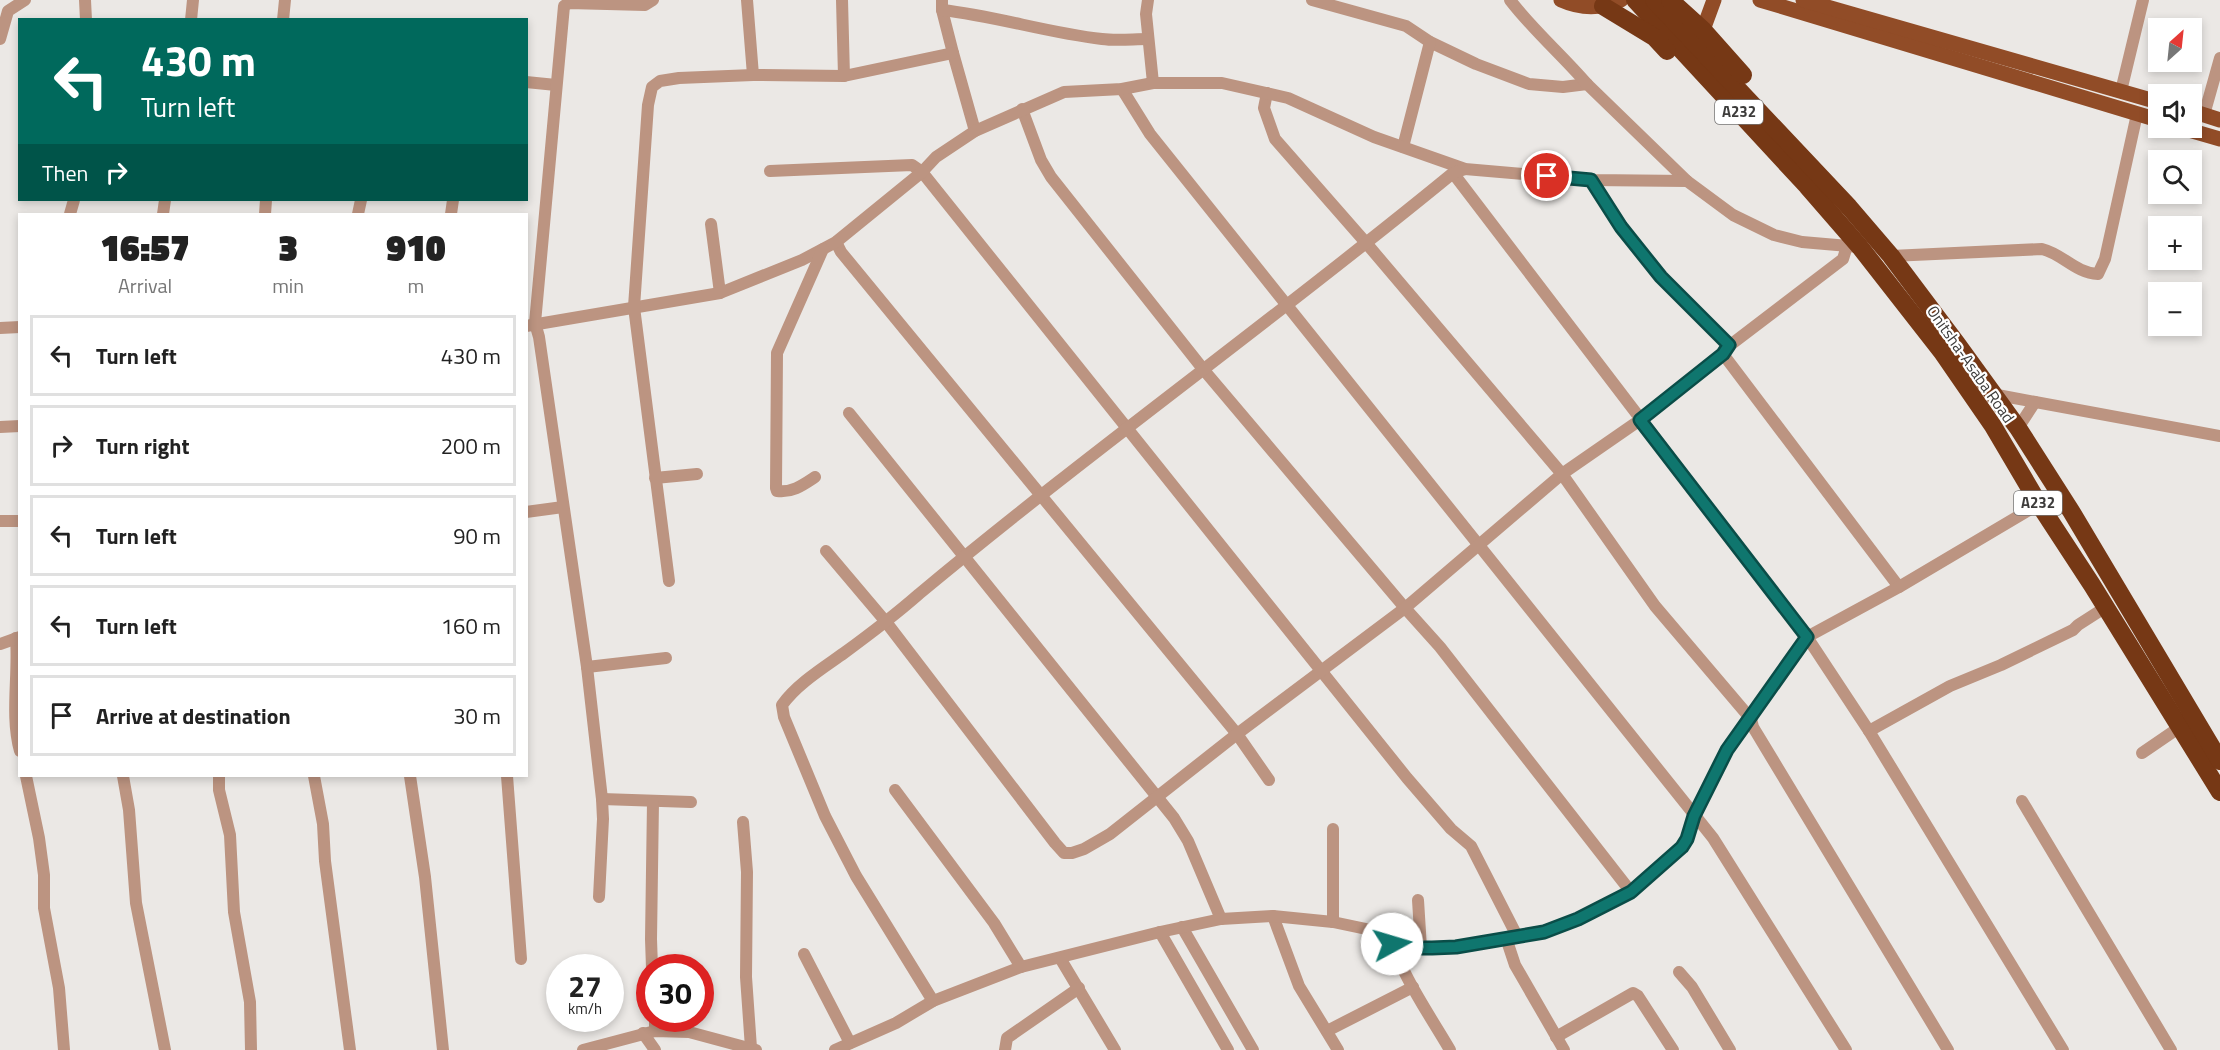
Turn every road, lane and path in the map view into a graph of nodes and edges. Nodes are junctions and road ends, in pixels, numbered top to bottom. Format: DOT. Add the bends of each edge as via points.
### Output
graph roads {
  1 [pos="25,0"];
  2 [pos="85,0"];
  3 [pos="193,0"];
  4 [pos="285,0"];
  5 [pos="653,0"];
  6 [pos="747,0"];
  7 [pos="842,0"];
  8 [pos="1148,0"];
  9 [pos="1312,0"];
  10 [pos="1510,0"];
  11 [pos="1561,0"];
  12 [pos="1621,0"];
  13 [pos="1635,0"];
  14 [pos="1654,0"];
  15 [pos="1670,0"];
  16 [pos="1714,0"];
  17 [pos="1760,0"];
  18 [pos="1803,0"];
  19 [pos="2143,0"];
  20 [pos="10,5"];
  21 [pos="942,5"];
  22 [pos="1603,6"];
  23 [pos="86,18"];
  24 [pos="191,18"];
  25 [pos="283,18"];
  26 [pos="1703,30"];
  27 [pos="0,39"];
  28 [pos="1148,39"];
  29 [pos="1430,42"];
  30 [pos="953,53"];
  31 [pos="2220,58"];
  32 [pos="753,75"];
  33 [pos="844,76"];
  34 [pos="528,82"];
  35 [pos="1153,83"];
  36 [pos="1587,84"];
  37 [pos="556,85"];
  38 [pos="1122,89"];
  39 [pos="2121,91"];
  40 [pos="1267,93"];
  41 [pos="2148,99"];
  42 [pos="2202,103"];
  43 [pos="1022,109"];
  44 [pos="2138,114"];
  45 [pos="2202,114"];
  46 [pos="2148,117"];
  47 [pos="2220,120"];
  48 [pos="975,131"];
  49 [pos="2202,134"];
  50 [pos="2220,139"];
  51 [pos="1403,147"];
  52 [pos="770,171"];
  53 [pos="1459,171"];
  54 [pos="922,172"];
  55 [pos="1591,180"];
  56 [pos="1687,181"];
  57 [pos="1849,207"];
  58 [pos="711,224"];
  59 [pos="1841,226"];
  60 [pos="836,242"];
  61 [pos="1367,244"];
  62 [pos="1853,246"];
  63 [pos="823,249"];
  64 [pos="1891,256"];
  65 [pos="720,293"];
  66 [pos="1288,305"];
  67 [pos="634,307"];
  68 [pos="531,325"];
  69 [pos="18,327"];
  70 [pos="0,328"];
  71 [pos="1726,350"];
  72 [pos="1203,369"];
  73 [pos="1992,394"];
  74 [pos="2035,402"];
  75 [pos="849,413"];
  76 [pos="1640,420"];
  77 [pos="18,426"];
  78 [pos="0,427"];
  79 [pos="2018,428"];
  80 [pos="1127,429"];
  81 [pos="2218,438"];
  82 [pos="698,474"];
  83 [pos="1562,474"];
  84 [pos="815,477"];
  85 [pos="655,478"];
  86 [pos="1042,496"];
  87 [pos="2039,504"];
  88 [pos="563,507"];
  89 [pos="528,512"];
  90 [pos="0,520"];
  91 [pos="18,521"];
  92 [pos="1478,544"];
  93 [pos="826,551"];
  94 [pos="964,557"];
  95 [pos="2108,572"];
  96 [pos="669,581"];
  97 [pos="2092,585"];
  98 [pos="1899,587"];
  99 [pos="1405,608"];
  100 [pos="2106,608"];
  101 [pos="886,622"];
  102 [pos="18,637"];
  103 [pos="1807,637"];
  104 [pos="0,644"];
  105 [pos="666,658"];
  106 [pos="587,667"];
  107 [pos="1322,672"];
  108 [pos="1750,719"];
  109 [pos="2180,727"];
  110 [pos="1869,731"];
  111 [pos="1237,734"];
  112 [pos="18,737"];
  113 [pos="2142,753"];
  114 [pos="2220,761"];
  115 [pos="26,777"];
  116 [pos="123,777"];
  117 [pos="219,777"];
  118 [pos="314,777"];
  119 [pos="410,777"];
  120 [pos="507,777"];
  121 [pos="1269,780"];
  122 [pos="895,790"];
  123 [pos="2220,792"];
  124 [pos="1156,796"];
  125 [pos="602,799"];
  126 [pos="2022,801"];
  127 [pos="653,802"];
  128 [pos="691,802"];
  129 [pos="1694,816"];
  130 [pos="743,822"];
  131 [pos="1333,829"];
  132 [pos="1631,892"];
  133 [pos="598,897"];
  134 [pos="1418,900"];
  135 [pos="1273,916"];
  136 [pos="1221,919"];
  137 [pos="1333,922"];
  138 [pos="1182,927"];
  139 [pos="1160,932"];
  140 [pos="1390,934"];
  141 [pos="1512,937"];
  142 [pos="1421,948"];
  143 [pos="652,954"];
  144 [pos="804,954"];
  145 [pos="1060,958"];
  146 [pos="520,959"];
  147 [pos="1021,967"];
  148 [pos="1679,972"];
  149 [pos="1413,987"];
  150 [pos="1079,988"];
  151 [pos="933,1000"];
  152 [pos="1326,1031"];
  153 [pos="636,1032"];
  154 [pos="652,1032"];
  155 [pos="689,1032"];
  156 [pos="1556,1037"];
  157 [pos="850,1043"];
  158 [pos="754,1049"];
  159 [pos="64,1050"];
  160 [pos="165,1050"];
  161 [pos="251,1050"];
  162 [pos="350,1050"];
  163 [pos="443,1050"];
  164 [pos="583,1050"];
  165 [pos="655,1050"];
  166 [pos="835,1050"];
  167 [pos="1005,1050"];
  168 [pos="1115,1050"];
  169 [pos="1228,1050"];
  170 [pos="1253,1050"];
  171 [pos="1338,1050"];
  172 [pos="1450,1050"];
  173 [pos="1564,1050"];
  174 [pos="1673,1050"];
  175 [pos="1730,1050"];
  176 [pos="1846,1050"];
  177 [pos="1948,1050"];
  178 [pos="2063,1050"];
  179 [pos="2171,1050"];
  1 -- 20 [label="street"];
  2 -- 23 [label="street"];
  3 -- 24 [label="street"];
  4 -- 25 [label="street"];
  5 -- 37 [label="street" via="645,6 564,6"];
  6 -- 32 [label="street"];
  7 -- 33 [label="street"];
  8 -- 28 [label="street"];
  9 -- 29 [label="street" via="1406,26"];
  10 -- 36 [label="street"];
  11 -- 22 [label="main road" via="1583,7"];
  12 -- 22 [label="main road"];
  13 -- 59 [label="highway, Onitsha-Asaba Road / A232"];
  14 -- 57 [label="highway, A232"];
  15 -- 26 [label="highway"];
  16 -- 26 [label="main road"];
  17 -- 44 [label="main road"];
  18 -- 39 [label="main road"];
  19 -- 39 [label="street"];
  20 -- 27 [label="street"];
  21 -- 28 [label="street" via="1064,33 1104,39"];
  21 -- 30 [label="street"];
  22 -- 59 [label="highway" via="1654,37 1798,193"];
  26 -- 57 [label="highway" via="1821,161"];
  28 -- 35 [label="street"];
  29 -- 36 [label="street" via="1529,84"];
  29 -- 51 [label="street"];
  30 -- 33 [label="street"];
  30 -- 48 [label="street"];
  31 -- 42 [label="street"];
  32 -- 33 [label="street"];
  32 -- 67 [label="street" via="679,78 660,81 652,87"];
  34 -- 37 [label="street"];
  35 -- 38 [label="street"];
  35 -- 40 [label="street" via="1222,82"];
  36 -- 56 [label="street"];
  37 -- 68 [label="street"];
  38 -- 43 [label="street" via="1064,92"];
  38 -- 66 [label="street" via="1150,134"];
  39 -- 41 [label="main road"];
  40 -- 51 [label="street" via="1288,98"];
  40 -- 61 [label="street" via="1264,108 1275,139"];
  43 -- 48 [label="street"];
  43 -- 72 [label="street" via="1046,169"];
  44 -- 46 [label="main road"];
  44 -- 64 [label="street" via="2105,259 2098,274 2088,274 2054,252 2042,249"];
  45 -- 47 [label="main road"];
  48 -- 54 [label="street" via="936,157"];
  49 -- 50 [label="main road"];
  51 -- 53 [label="street"];
  52 -- 54 [label="street" via="912,165"];
  53 -- 55 [label="street"];
  53 -- 61 [label="street"];
  53 -- 76 [label="street"];
  54 -- 60 [label="street"];
  54 -- 80 [label="street"];
  55 -- 56 [label="street"];
  55 -- 71 [label="street" via="1621,227"];
  56 -- 62 [label="street" via="1758,228 1802,242"];
  57 -- 64 [label="highway, A232"];
  58 -- 65 [label="street"];
  59 -- 62 [label="highway, Onitsha-Asaba Road / A232"];
  60 -- 63 [label="street"];
  60 -- 86 [label="street"];
  61 -- 66 [label="street"];
  61 -- 83 [label="street"];
  62 -- 71 [label="street" via="1843,259"];
  62 -- 87 [label="highway, Onitsha-Asaba Road / A232" via="1942,352 1993,426"];
  63 -- 65 [label="street"];
  63 -- 84 [label="street" via="776,360 777,491 800,487"];
  64 -- 73 [label="highway, A232"];
  65 -- 67 [label="street"];
  66 -- 72 [label="street"];
  66 -- 92 [label="street"];
  67 -- 68 [label="street"];
  67 -- 85 [label="street"];
  68 -- 88 [label="street" via="539,337"];
  69 -- 70 [label="street"];
  71 -- 76 [label="street"];
  71 -- 98 [label="street"];
  72 -- 80 [label="street"];
  72 -- 99 [label="street"];
  73 -- 74 [label="street"];
  73 -- 79 [label="highway, A232"];
  74 -- 79 [label="street"];
  74 -- 81 [label="street"];
  75 -- 94 [label="street"];
  76 -- 83 [label="street"];
  76 -- 103 [label="street"];
  77 -- 78 [label="street"];
  79 -- 95 [label="highway, A232"];
  80 -- 86 [label="street"];
  80 -- 107 [label="street"];
  82 -- 85 [label="street"];
  83 -- 92 [label="street"];
  83 -- 108 [label="street" via="1655,606"];
  85 -- 96 [label="street"];
  86 -- 94 [label="street"];
  86 -- 111 [label="street"];
  87 -- 97 [label="highway, Onitsha-Asaba Road / A232"];
  87 -- 98 [label="street"];
  88 -- 89 [label="street"];
  88 -- 106 [label="street"];
  90 -- 91 [label="street"];
  92 -- 99 [label="street"];
  92 -- 129 [label="street"];
  93 -- 101 [label="street"];
  94 -- 101 [label="street"];
  94 -- 124 [label="street"];
  95 -- 97 [label="highway"];
  95 -- 114 [label="highway, A232"];
  97 -- 100 [label="highway, Onitsha-Asaba Road / A232"];
  98 -- 103 [label="street"];
  99 -- 107 [label="street"];
  99 -- 132 [label="street" via="1440,647"];
  100 -- 109 [label="highway, Onitsha-Asaba Road / A232"];
  100 -- 110 [label="street" via="2073,630 1950,686"];
  101 -- 124 [label="street" via="1064,853 1084,849 1110,834"];
  101 -- 151 [label="street" via="819,671 782,705 830,826 856,876"];
  102 -- 104 [label="street"];
  102 -- 112 [label="street"];
  103 -- 108 [label="street"];
  103 -- 110 [label="street"];
  105 -- 106 [label="street"];
  106 -- 125 [label="street"];
  107 -- 111 [label="street"];
  107 -- 141 [label="street" via="1450,829 1471,846"];
  108 -- 129 [label="street" via="1727,750"];
  108 -- 177 [label="street"];
  109 -- 113 [label="street"];
  109 -- 123 [label="highway, Onitsha-Asaba Road / A232"];
  110 -- 178 [label="street"];
  111 -- 121 [label="street"];
  111 -- 124 [label="street"];
  115 -- 159 [label="street" via="39,838 44,908 59,988"];
  116 -- 160 [label="street" via="136,903"];
  117 -- 161 [label="street" via="231,835 234,912 250,1002"];
  118 -- 162 [label="street"];
  119 -- 163 [label="street"];
  120 -- 146 [label="street"];
  122 -- 147 [label="street" via="994,923"];
  124 -- 136 [label="street" via="1188,841"];
  125 -- 127 [label="street"];
  125 -- 133 [label="street"];
  126 -- 179 [label="street"];
  127 -- 128 [label="street"];
  127 -- 143 [label="street"];
  129 -- 132 [label="street" via="1682,847"];
  129 -- 176 [label="street" via="1713,838"];
  130 -- 158 [label="street" via="747,872 746,977"];
  131 -- 137 [label="street"];
  132 -- 141 [label="street" via="1544,932"];
  134 -- 142 [label="street"];
  135 -- 136 [label="street"];
  135 -- 137 [label="street"];
  135 -- 152 [label="street" via="1299,986"];
  136 -- 138 [label="street"];
  137 -- 140 [label="street"];
  138 -- 139 [label="street"];
  138 -- 170 [label="street"];
  139 -- 145 [label="street"];
  139 -- 169 [label="street"];
  140 -- 142 [label="street"];
  140 -- 149 [label="street"];
  141 -- 142 [label="street" via="1456,947"];
  141 -- 156 [label="street" via="1515,965"];
  144 -- 157 [label="street"];
  145 -- 147 [label="street"];
  145 -- 150 [label="street"];
  147 -- 151 [label="street"];
  148 -- 175 [label="street"];
  149 -- 152 [label="street"];
  149 -- 172 [label="street"];
  150 -- 167 [label="street" via="1007,1038"];
  150 -- 168 [label="street"];
  151 -- 157 [label="street" via="896,1023"];
  152 -- 171 [label="street"];
  153 -- 164 [label="street"];
  154 -- 165 [label="street"];
  155 -- 158 [label="street"];
  156 -- 173 [label="street"];
  156 -- 174 [label="street" via="1633,993"];
  157 -- 166 [label="street"];
}
